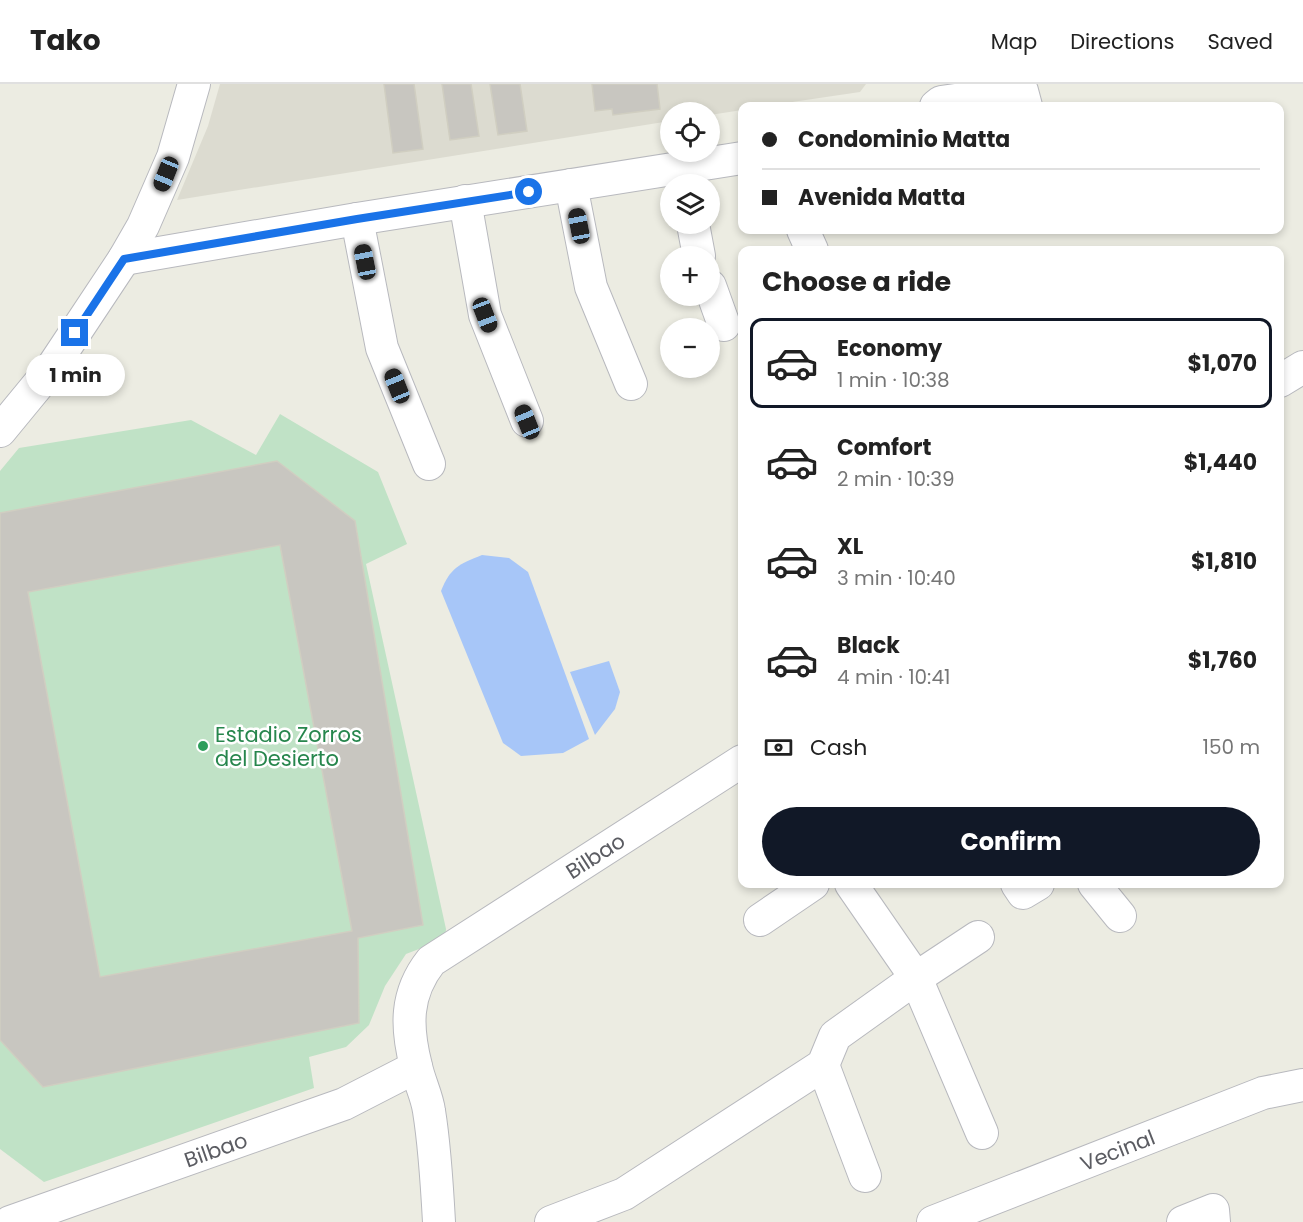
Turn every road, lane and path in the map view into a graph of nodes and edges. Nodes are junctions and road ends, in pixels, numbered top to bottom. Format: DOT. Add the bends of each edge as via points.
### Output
graph roads {
  1 [pos="194,84"];
  2 [pos="941,102"];
  3 [pos="1025,102"];
  4 [pos="738,159"];
  5 [pos="690,174"];
  6 [pos="660,178"];
  7 [pos="571,185"];
  8 [pos="465,201"];
  9 [pos="357,219"];
  10 [pos="124,259"];
  11 [pos="717,306"];
  12 [pos="724,325"];
  13 [pos="1303,367"];
  14 [pos="1284,379"];
  15 [pos="631,384"];
  16 [pos="527,422"];
  17 [pos="0,431"];
  18 [pos="429,464"];
  19 [pos="738,764"];
  20 [pos="807,888"];
  21 [pos="854,888"];
  22 [pos="1020,888"];
  23 [pos="1031,888"];
  24 [pos="1097,888"];
  25 [pos="1121,888"];
  26 [pos="760,920"];
  27 [pos="978,937"];
  28 [pos="916,978"];
  29 [pos="823,1065"];
  30 [pos="416,1067"];
  31 [pos="1303,1084"];
  32 [pos="982,1133"];
  33 [pos="865,1176"];
  34 [pos="10,1222"];
  35 [pos="439,1222"];
  36 [pos="551,1222"];
  37 [pos="933,1222"];
  38 [pos="1183,1222"];
  39 [pos="1214,1222"];
  1 -- 10 [label="street" via="173,157"];
  2 -- 3 [label="street" via="1022,91"];
  4 -- 5 [label="street"];
  6 -- 7 [label="street"];
  7 -- 8 [label="street"];
  7 -- 15 [label="street" via="591,287"];
  8 -- 9 [label="street"];
  8 -- 16 [label="street" via="485,315"];
  9 -- 10 [label="street"];
  9 -- 18 [label="street" via="382,348"];
  10 -- 17 [label="street" via="51,369"];
  11 -- 12 [label="street"];
  13 -- 14 [label="street"];
  19 -- 30 [label="street, Bilbao" via="431,961 411,998 409,1026"];
  20 -- 26 [label="street"];
  21 -- 28 [label="street"];
  22 -- 23 [label="street" via="1023,893"];
  24 -- 25 [label="street" via="1120,916"];
  27 -- 28 [label="street"];
  28 -- 29 [label="street" via="835,1036"];
  28 -- 32 [label="street"];
  29 -- 33 [label="street"];
  29 -- 36 [label="street" via="624,1194"];
  30 -- 34 [label="street, Bilbao" via="344,1104"];
  30 -- 35 [label="street" via="429,1106 434,1138"];
  31 -- 37 [label="street, Vecinal" via="1263,1093"];
  38 -- 39 [label="street" via="1213,1210"];
}
